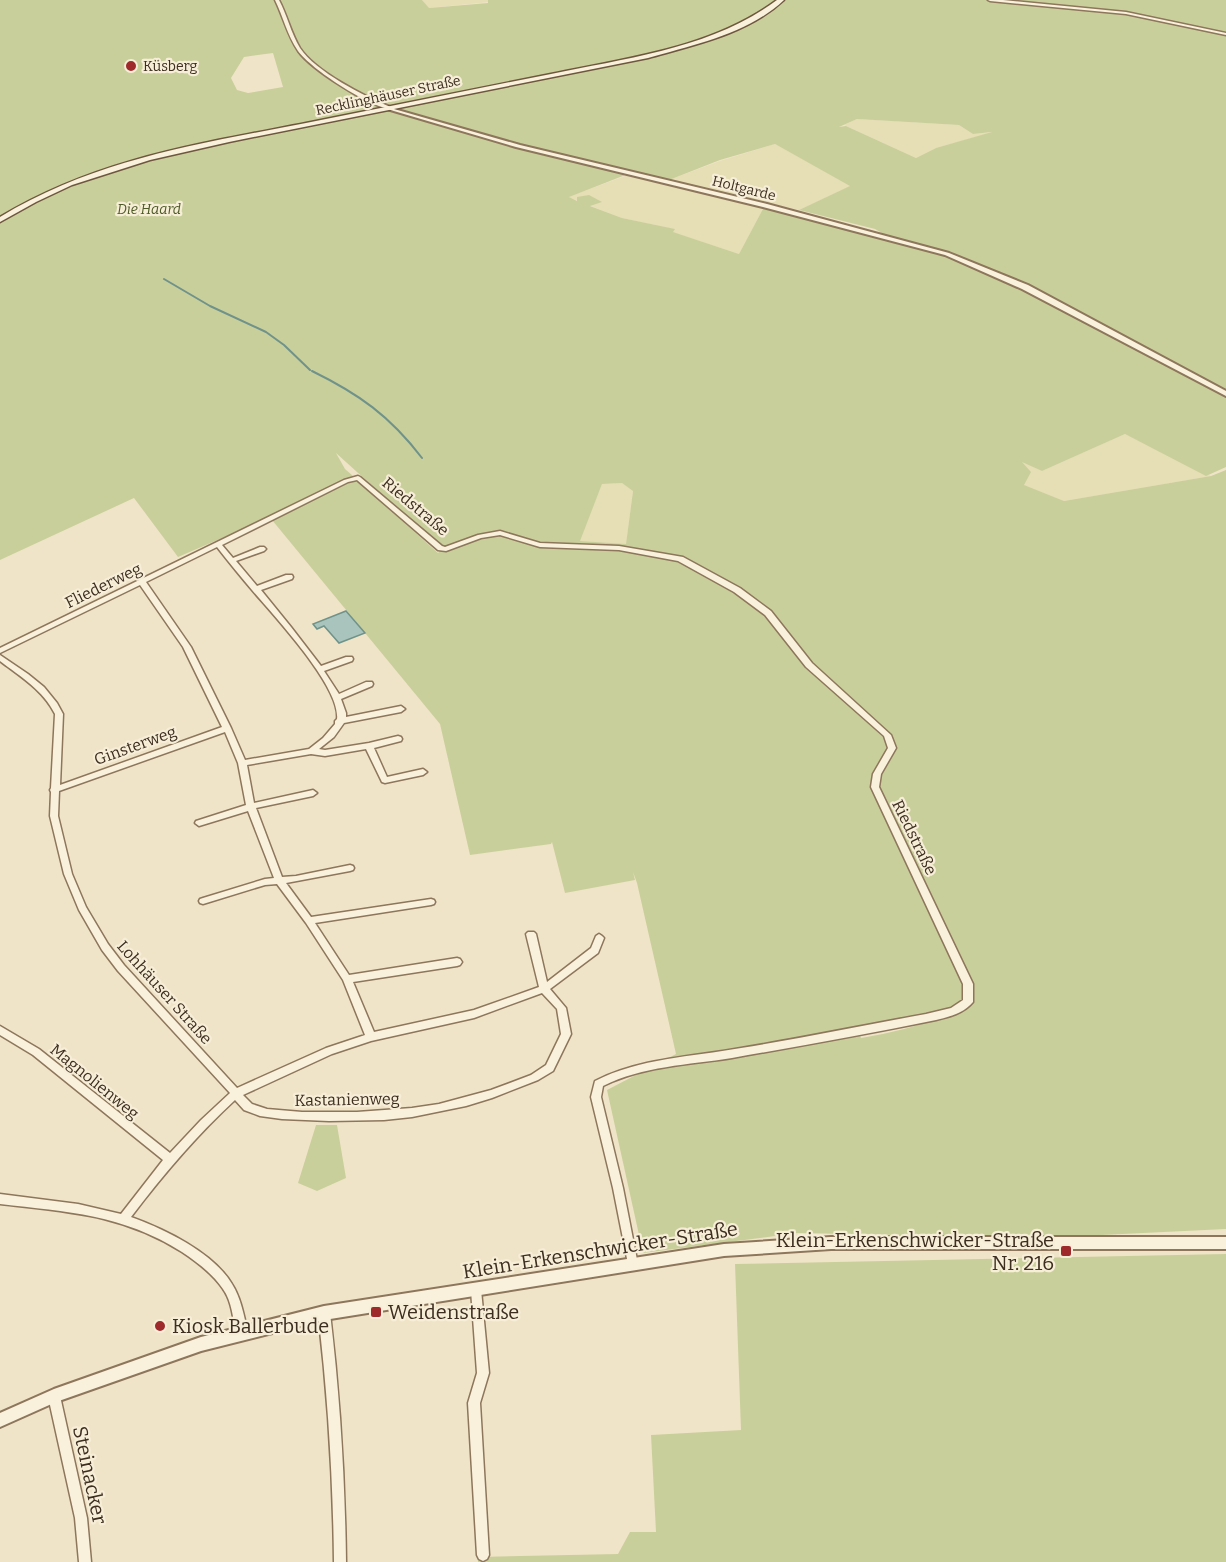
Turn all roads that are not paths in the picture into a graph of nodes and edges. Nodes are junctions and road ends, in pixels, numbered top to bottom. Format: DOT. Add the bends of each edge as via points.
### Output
graph roads {
  1 [pos="277,0"];
  2 [pos="778,0"];
  3 [pos="990,0"];
  4 [pos="1226,34"];
  5 [pos="389,108"];
  6 [pos="0,220"];
  7 [pos="1226,394"];
  8 [pos="364,482"];
  9 [pos="218,544"];
  10 [pos="262,549"];
  11 [pos="231,561"];
  12 [pos="289,577"];
  13 [pos="141,581"];
  14 [pos="255,590"];
  15 [pos="0,651"];
  16 [pos="0,657"];
  17 [pos="348,659"];
  18 [pos="321,669"];
  19 [pos="369,684"];
  20 [pos="336,698"];
  21 [pos="401,709"];
  22 [pos="339,721"];
  23 [pos="227,728"];
  24 [pos="398,739"];
  25 [pos="369,746"];
  26 [pos="311,751"];
  27 [pos="242,763"];
  28 [pos="423,772"];
  29 [pos="54,790"];
  30 [pos="313,793"];
  31 [pos="251,807"];
  32 [pos="199,823"];
  33 [pos="350,868"];
  34 [pos="280,882"];
  35 [pos="203,901"];
  36 [pos="431,902"];
  37 [pos="309,921"];
  38 [pos="531,934"];
  39 [pos="599,938"];
  40 [pos="457,962"];
  41 [pos="347,979"];
  42 [pos="544,989"];
  43 [pos="0,1030"];
  44 [pos="371,1037"];
  45 [pos="236,1093"];
  46 [pos="169,1159"];
  47 [pos="0,1199"];
  48 [pos="123,1219"];
  49 [pos="1226,1243"];
  50 [pos="633,1265"];
  51 [pos="476,1290"];
  52 [pos="324,1313"];
  53 [pos="242,1333"];
  54 [pos="54,1396"];
  55 [pos="0,1420"];
  56 [pos="483,1555"];
  57 [pos="86,1562"];
  58 [pos="340,1562"];
  1 -- 5 [label="street, Holtgarde" via="294,39 308,58 365,97"];
  2 -- 5 [label="main road, Recklinghäuser Straße" via="757,18 713,37 646,57"];
  3 -- 4 [label="street" via="1126,13"];
  5 -- 6 [label="main road, Recklinghäuser Straße" via="204,144 119,167 52,191"];
  5 -- 7 [label="street, Holtgarde" via="518,146 765,205 947,254 1025,287"];
  8 -- 9 [label="street, Fliederweg" via="358,478 346,481"];
  8 -- 50 [label="street, Riedstraße" via="440,548 500,533 540,545 650,552 695,566 737,590 768,614 829,686 887,735 892,748 877,774 875,787 968,984 968,1002 962,1008 928,1017 655,1066 611,1076 598,1084 596,1097"];
  9 -- 11 [label="street"];
  9 -- 13 [label="street, Fliederweg"];
  10 -- 11 [label="street"];
  11 -- 14 [label="street"];
  12 -- 14 [label="street"];
  13 -- 15 [label="street, Fliederweg"];
  13 -- 23 [label="street" via="187,647"];
  14 -- 18 [label="street"];
  16 -- 29 [label="street, Lohhäuser Straße" via="56,706 61,725"];
  17 -- 18 [label="street"];
  18 -- 20 [label="street"];
  19 -- 20 [label="street"];
  20 -- 22 [label="street" via="342,713"];
  21 -- 22 [label="street"];
  22 -- 26 [label="street" via="324,742"];
  23 -- 27 [label="street"];
  23 -- 29 [label="street, Ginsterweg"];
  24 -- 25 [label="street"];
  25 -- 26 [label="street" via="325,753"];
  25 -- 28 [label="street" via="385,780"];
  26 -- 27 [label="street"];
  27 -- 31 [label="street"];
  29 -- 45 [label="street, Lohhäuser Straße" via="54,816 68,874 105,947"];
  30 -- 31 [label="street"];
  31 -- 32 [label="street"];
  31 -- 34 [label="street"];
  33 -- 34 [label="street"];
  34 -- 35 [label="street" via="265,882"];
  34 -- 37 [label="street"];
  36 -- 37 [label="street"];
  37 -- 41 [label="street"];
  38 -- 42 [label="street, Kastanienweg"];
  39 -- 42 [label="street, Kastanienweg" via="596,950"];
  40 -- 41 [label="street"];
  41 -- 44 [label="street"];
  42 -- 44 [label="street, Kastanienweg" via="474,1014"];
  42 -- 45 [label="street, Kastanienweg" via="561,1008 566,1034 550,1068 474,1100 383,1117 330,1118 266,1112 248,1107"];
  43 -- 46 [label="street, Magnolienweg" via="36,1052"];
  44 -- 45 [label="street, Kastanienweg" via="329,1051"];
  45 -- 46 [label="street" via="199,1125"];
  46 -- 48 [label="street"];
  47 -- 48 [label="street"];
  48 -- 53 [label="street" via="192,1254 219,1275 233,1296"];
  49 -- 50 [label="street, Klein-Erkenschwicker-Straße" via="831,1243 724,1250"];
  50 -- 51 [label="street, Klein-Erkenschwicker-Straße"];
  51 -- 52 [label="street, Klein-Erkenschwicker-Straße"];
  51 -- 56 [label="street" via="483,1373 474,1403"];
  52 -- 53 [label="street, Klein-Erkenschwicker-Straße"];
  52 -- 58 [label="street" via="336,1429"];
  53 -- 54 [label="street, Klein-Erkenschwicker-Straße" via="128,1368"];
  54 -- 55 [label="street, Klein-Erkenschwicker-Straße"];
  54 -- 57 [label="street, Steinacker" via="81,1518"];
}
